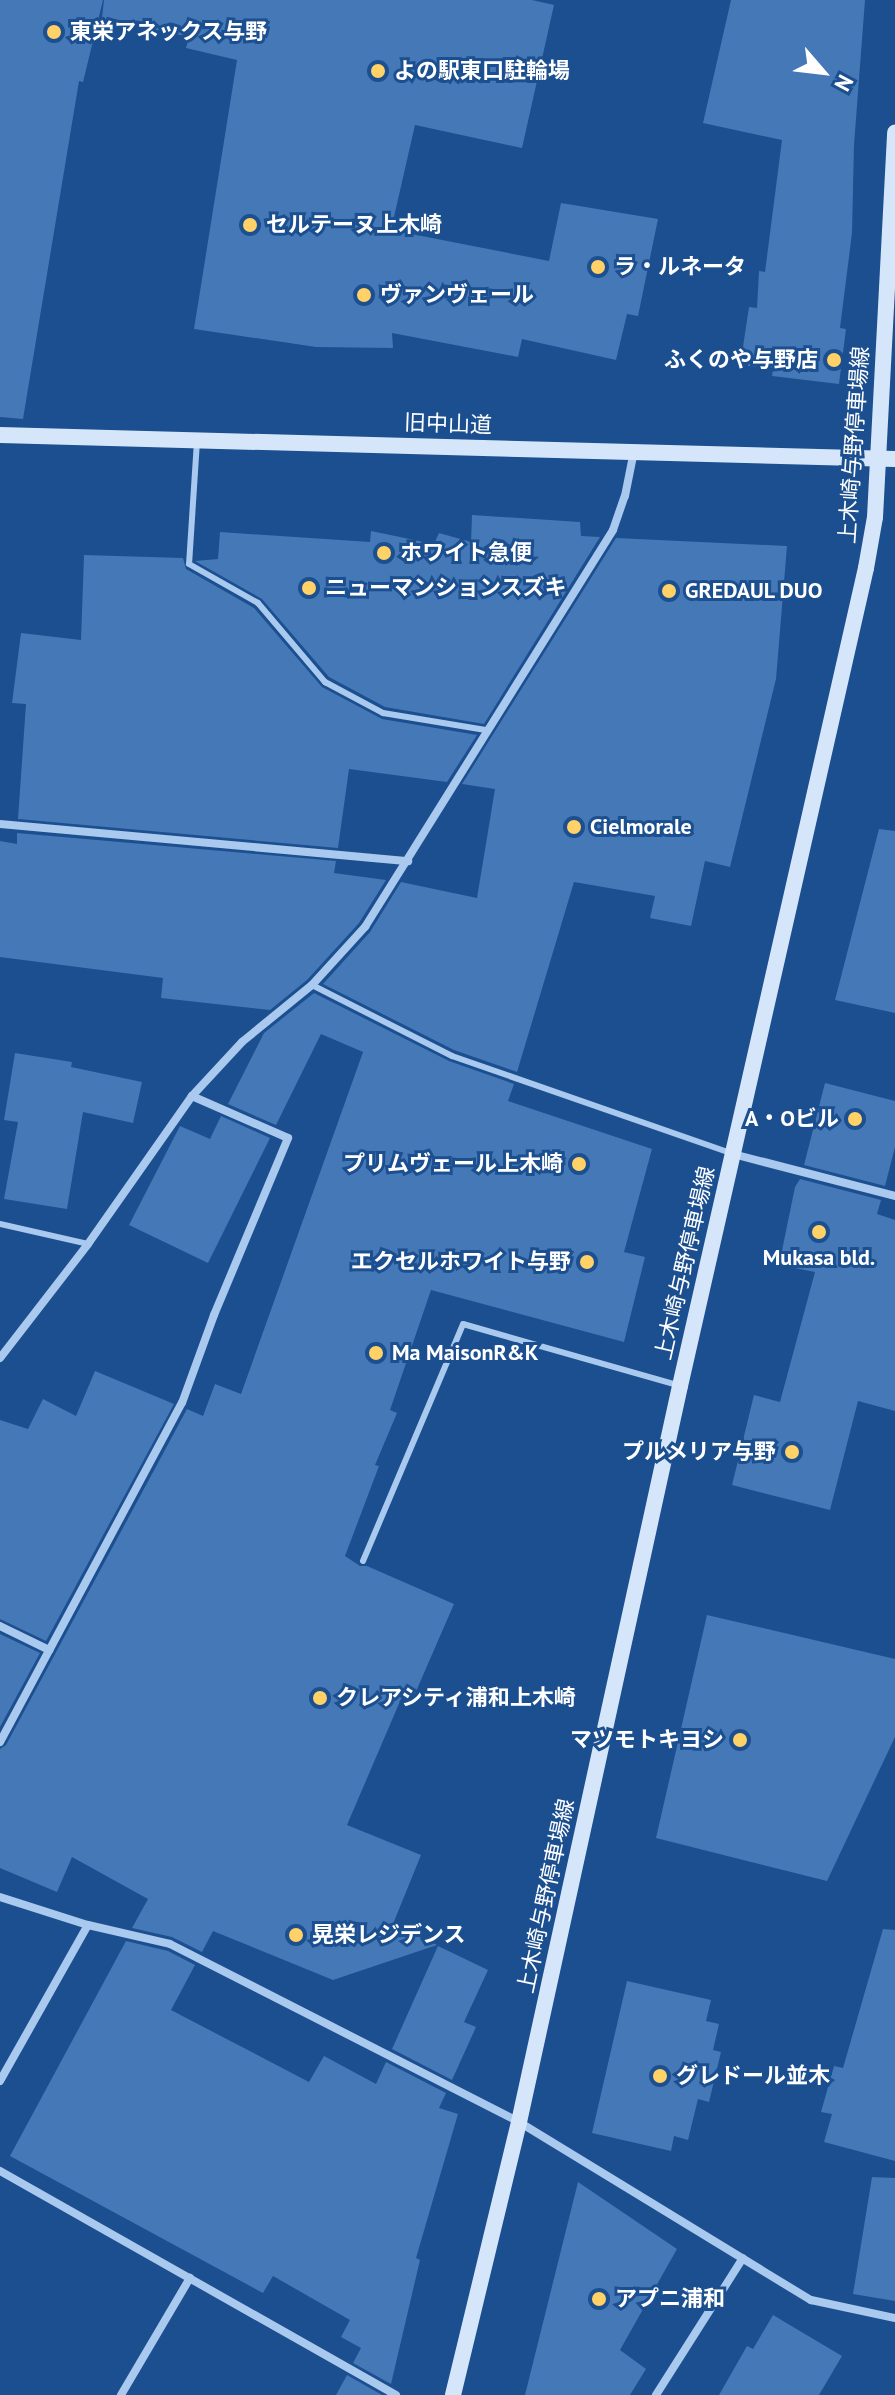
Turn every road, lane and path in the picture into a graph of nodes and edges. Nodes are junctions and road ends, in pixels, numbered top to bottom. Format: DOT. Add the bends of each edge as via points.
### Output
graph roads {
  1 [pos="895,133"];
  2 [pos="0,435"];
  3 [pos="197,439"];
  4 [pos="634,451"];
  5 [pos="886,459"];
  6 [pos="486,730"];
  7 [pos="0,824"];
  8 [pos="408,861"];
  9 [pos="312,985"];
  10 [pos="192,1096"];
  11 [pos="732,1154"];
  12 [pos="895,1196"];
  13 [pos="0,1224"];
  14 [pos="88,1244"];
  15 [pos="0,1358"];
  16 [pos="680,1386"];
  17 [pos="363,1561"];
  18 [pos="0,1626"];
  19 [pos="49,1650"];
  20 [pos="0,1742"];
  21 [pos="0,1897"];
  22 [pos="88,1925"];
  23 [pos="0,2081"];
  24 [pos="519,2122"];
  25 [pos="0,2171"];
  26 [pos="743,2258"];
  27 [pos="190,2278"];
  28 [pos="895,2318"];
  29 [pos="121,2395"];
  30 [pos="396,2395"];
  31 [pos="453,2395"];
  32 [pos="656,2395"];
  1 -- 5 [label="main road, 上木崎与野停車場線"];
  2 -- 3 [label="main road, 旧中山道"];
  3 -- 4 [label="main road, 旧中山道"];
  3 -- 6 [label="lane" via="189,564 258,603 325,682 383,713"];
  4 -- 5 [label="main road, 旧中山道"];
  4 -- 6 [label="street" via="613,530"];
  5 -- 11 [label="main road, 上木崎与野停車場線" via="866,568"];
  6 -- 8 [label="street"];
  7 -- 8 [label="street"];
  8 -- 9 [label="street" via="365,927"];
  9 -- 10 [label="street" via="242,1042"];
  9 -- 11 [label="lane" via="452,1056"];
  10 -- 14 [label="street"];
  10 -- 19 [label="street" via="288,1138 182,1403"];
  11 -- 12 [label="street"];
  11 -- 16 [label="main road, 上木崎与野停車場線"];
  13 -- 14 [label="lane"];
  14 -- 15 [label="street"];
  16 -- 17 [label="lane" via="463,1324"];
  16 -- 24 [label="main road, 上木崎与野停車場線"];
  18 -- 19 [label="street"];
  19 -- 20 [label="street"];
  21 -- 22 [label="street"];
  22 -- 23 [label="street"];
  22 -- 24 [label="street" via="170,1944"];
  24 -- 26 [label="street"];
  24 -- 31 [label="main road, 上木崎与野停車場線"];
  25 -- 27 [label="street"];
  26 -- 28 [label="street" via="811,2300"];
  26 -- 32 [label="street"];
  27 -- 29 [label="street"];
  27 -- 30 [label="street"];
}
